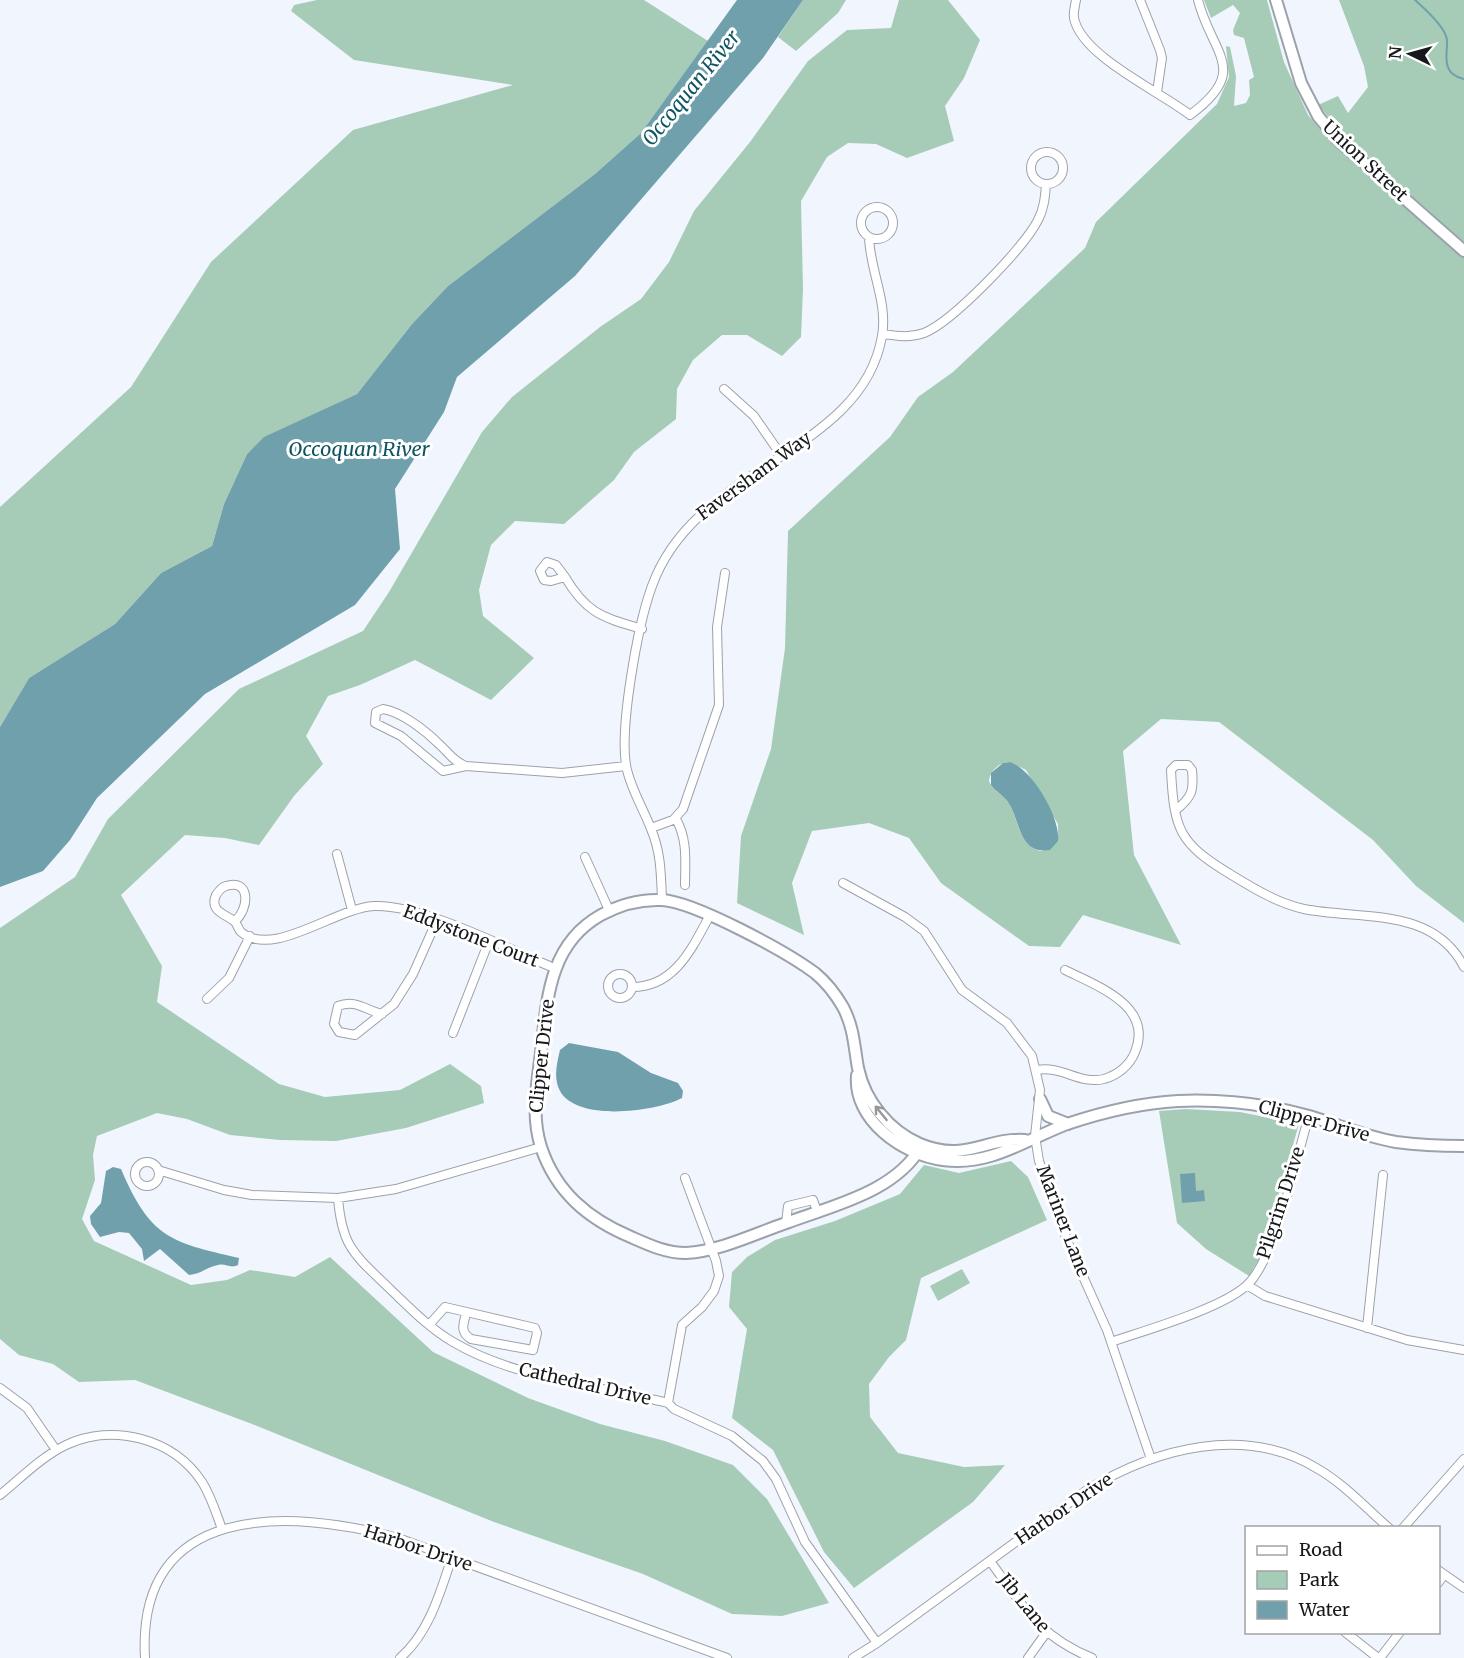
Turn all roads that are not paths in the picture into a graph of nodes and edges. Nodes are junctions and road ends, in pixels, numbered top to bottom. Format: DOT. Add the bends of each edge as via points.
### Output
graph roads {
  1 [pos="1076,0"];
  2 [pos="1140,0"];
  3 [pos="1198,0"];
  4 [pos="1276,0"];
  5 [pos="1157,92"];
  6 [pos="1046,184"];
  7 [pos="869,237"];
  8 [pos="1464,251"];
  9 [pos="883,334"];
  10 [pos="724,389"];
  11 [pos="781,454"];
  12 [pos="725,573"];
  13 [pos="565,577"];
  14 [pos="642,629"];
  15 [pos="466,765"];
  16 [pos="626,766"];
  17 [pos="1176,810"];
  18 [pos="675,819"];
  19 [pos="651,828"];
  20 [pos="337,854"];
  21 [pos="585,857"];
  22 [pos="843,883"];
  23 [pos="685,885"];
  24 [pos="662,900"];
  25 [pos="352,910"];
  26 [pos="609,910"];
  27 [pos="710,915"];
  28 [pos="437,920"];
  29 [pos="235,921"];
  30 [pos="250,936"];
  31 [pos="489,941"];
  32 [pos="1464,967"];
  33 [pos="554,968"];
  34 [pos="1065,970"];
  35 [pos="632,987"];
  36 [pos="207,999"];
  37 [pos="382,1014"];
  38 [pos="453,1032"];
  39 [pos="1037,1070"];
  40 [pos="1040,1099"];
  41 [pos="1309,1116"];
  42 [pos="1068,1124"];
  43 [pos="1030,1138"];
  44 [pos="1464,1146"];
  45 [pos="541,1147"];
  46 [pos="920,1149"];
  47 [pos="158,1170"];
  48 [pos="1383,1175"];
  49 [pos="685,1178"];
  50 [pos="338,1198"];
  51 [pos="711,1248"];
  52 [pos="1247,1285"];
  53 [pos="466,1314"];
  54 [pos="429,1325"];
  55 [pos="1366,1328"];
  56 [pos="1111,1342"];
  57 [pos="1464,1350"];
  58 [pos="0,1388"];
  59 [pos="668,1403"];
  60 [pos="56,1450"];
  61 [pos="1151,1459"];
  62 [pos="1464,1459"];
  63 [pos="0,1495"];
  64 [pos="1388,1526"];
  65 [pos="1404,1526"];
  66 [pos="222,1529"];
  67 [pos="452,1557"];
  68 [pos="990,1561"];
  69 [pos="1442,1572"];
  70 [pos="1464,1588"];
  71 [pos="1046,1633"];
  72 [pos="1348,1634"];
  73 [pos="1398,1634"];
  74 [pos="878,1643"];
  75 [pos="145,1658"];
  76 [pos="400,1658"];
  77 [pos="727,1658"];
  78 [pos="853,1658"];
  79 [pos="1028,1658"];
  80 [pos="1092,1658"];
  81 [pos="1379,1658"];
  1 -- 5 [label="street" via="1074,20 1084,38 1112,64"];
  2 -- 5 [label="street" via="1160,50"];
  3 -- 5 [label="street" via="1222,57 1223,74 1210,99 1190,115"];
  4 -- 8 [label="street, Union Street" via="1300,83 1318,116 1338,139"];
  6 -- 6 [label="street" via="1060,178 1064,168 1057,154 1047,151 1037,154 1031,165 1036,180"];
  6 -- 9 [label="street" via="1044,204 1034,228 966,302 939,325 921,334"];
  7 -- 7 [label="street, Faversham Way" via="884,238 891,230 891,215 883,207 872,207 863,213 861,229"];
  7 -- 9 [label="street, Faversham Way" via="883,304"];
  9 -- 11 [label="street, Faversham Way" via="868,379 853,401"];
  10 -- 11 [label="street" via="754,416"];
  11 -- 14 [label="street, Faversham Way" via="709,505 679,537 652,585"];
  12 -- 18 [label="street" via="717,627 717,715 683,809"];
  13 -- 14 [label="street" via="578,598 594,613"];
  14 -- 16 [label="street, Faversham Way" via="624,734"];
  15 -- 15 [label="street" via="454,760 414,724 388,710 376,712 375,723 416,747 439,769 447,772"];
  15 -- 16 [label="street" via="562,773"];
  16 -- 19 [label="street, Faversham Way"];
  17 -- 17 [label="street" via="1194,790 1188,765 1176,765 1171,770"];
  17 -- 32 [label="street" via="1179,830 1199,855 1256,890 1302,908 1411,923 1444,941"];
  18 -- 19 [label="street"];
  18 -- 23 [label="street" via="686,847"];
  19 -- 24 [label="street, Faversham Way" via="662,866"];
  20 -- 25 [label="street"];
  21 -- 26 [label="street"];
  22 -- 39 [label="street, Mariner Lane" via="924,931 955,982 1012,1028"];
  24 -- 26 [label="street, Clipper Drive" via="635,902"];
  24 -- 27 [label="street, Clipper Drive" via="682,903"];
  25 -- 28 [label="street, Eddystone Court" via="389,907"];
  25 -- 30 [label="street, Eddystone Court" via="291,937 271,940"];
  26 -- 33 [label="street, Clipper Drive" via="573,937"];
  27 -- 35 [label="street" via="691,952 671,973 650,986"];
  27 -- 46 [label="street, Clipper Drive" via="806,967 822,980 837,997 850,1022 867,1093 898,1131"];
  28 -- 31 [label="street, Eddystone Court"];
  28 -- 37 [label="street" via="405,989"];
  29 -- 29 [label="street" via="216,908 217,892 225,886 244,891 246,907"];
  29 -- 30 [label="street" via="241,932"];
  30 -- 36 [label="street" via="229,978"];
  31 -- 33 [label="street, Eddystone Court"];
  31 -- 38 [label="street"];
  33 -- 45 [label="street, Clipper Drive" via="535,1099"];
  34 -- 39 [label="street" via="1122,1001 1134,1016 1138,1043 1122,1070 1106,1078 1083,1079 1051,1068"];
  37 -- 37 [label="street" via="356,1035 339,1032 334,1024 339,1005 345,1003 353,1002"];
  39 -- 40 [label="street, Mariner Lane"];
  40 -- 42 [label="street" via="1048,1116"];
  40 -- 43 [label="street, Mariner Lane"];
  41 -- 42 [label="street, Clipper Drive" via="1255,1104 1181,1101 1120,1109"];
  41 -- 44 [label="street, Clipper Drive" via="1394,1142"];
  41 -- 52 [label="street, Pilgrim Drive" via="1266,1256"];
  42 -- 43 [label="street, Clipper Drive"];
  43 -- 46 [label="street, Clipper Drive" via="1012,1150 972,1160 945,1161"];
  43 -- 56 [label="street, Mariner Lane" via="1059,1221"];
  45 -- 50 [label="street" via="396,1190"];
  45 -- 51 [label="street, Clipper Drive" via="570,1198 606,1227 671,1251 685,1253"];
  46 -- 51 [label="street, Clipper Drive" via="906,1168 885,1183"];
  47 -- 50 [label="street" via="252,1195"];
  48 -- 55 [label="street"];
  49 -- 51 [label="street, Cathedral Drive"];
  50 -- 54 [label="street, Cathedral Drive" via="341,1228 348,1246"];
  51 -- 59 [label="street, Cathedral Drive" via="719,1276 702,1307 681,1326"];
  52 -- 55 [label="street" via="1265,1296"];
  52 -- 56 [label="street" via="1227,1299"];
  53 -- 53 [label="street" via="535,1328 533,1350 471,1340 462,1328"];
  53 -- 54 [label="street" via="445,1307"];
  54 -- 59 [label="street, Cathedral Drive" via="470,1351 516,1369"];
  55 -- 57 [label="street"];
  56 -- 61 [label="street, Mariner Lane"];
  58 -- 60 [label="street" via="27,1408"];
  59 -- 74 [label="street" via="732,1436 763,1461 776,1479 805,1542"];
  60 -- 63 [label="street"];
  60 -- 66 [label="street" via="105,1435 136,1437 165,1448 201,1481"];
  61 -- 64 [label="street, Harbor Drive" via="1220,1445 1270,1449 1319,1469"];
  61 -- 68 [label="street, Harbor Drive" via="1087,1490"];
  62 -- 65 [label="street"];
  66 -- 67 [label="street, Harbor Drive" via="294,1522 342,1526 398,1538"];
  66 -- 75 [label="street, Harbor Drive" via="184,1548 157,1581 144,1622"];
  67 -- 76 [label="street" via="418,1640"];
  67 -- 77 [label="street, Harbor Drive"];
  68 -- 71 [label="street, Jib Lane"];
  68 -- 74 [label="street, Harbor Drive"];
  69 -- 70 [label="street"];
  71 -- 79 [label="street"];
  71 -- 80 [label="street, Jib Lane"];
  72 -- 81 [label="street"];
  73 -- 81 [label="street"];
  74 -- 78 [label="street, Harbor Drive"];
}
